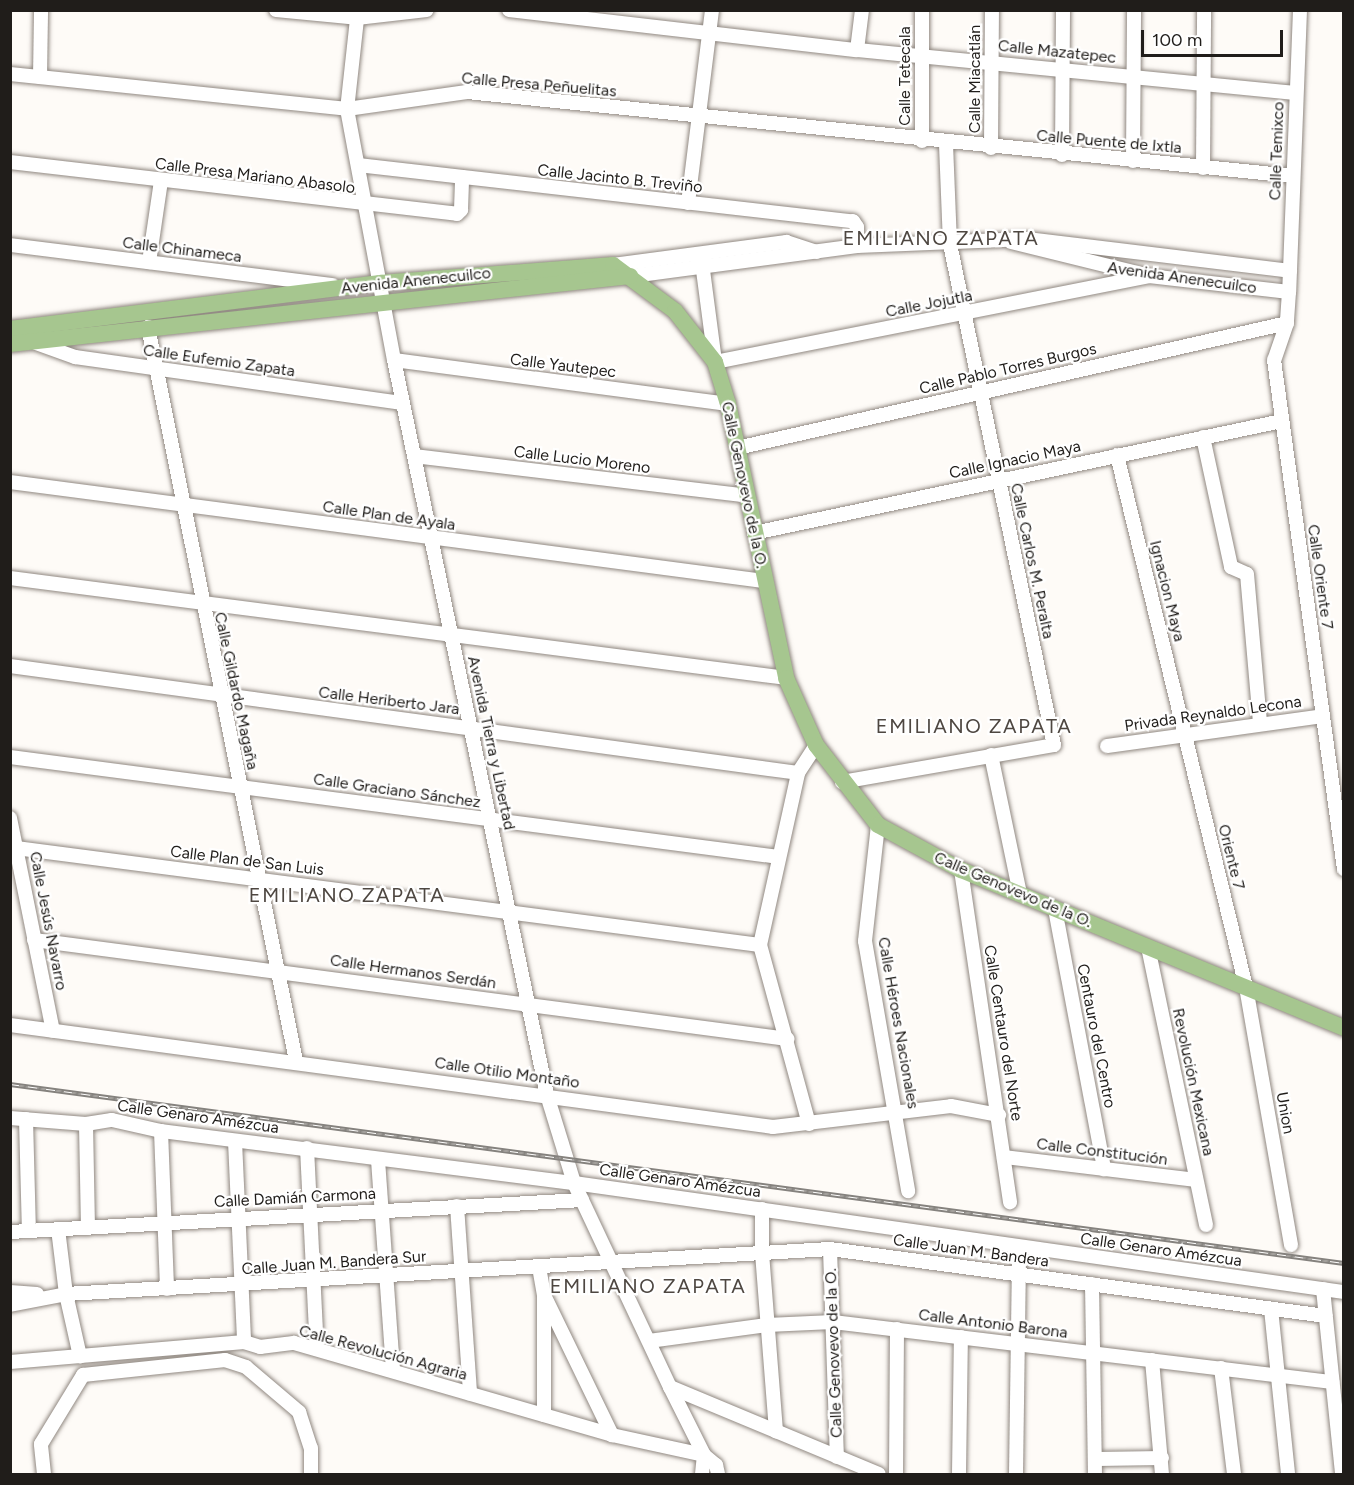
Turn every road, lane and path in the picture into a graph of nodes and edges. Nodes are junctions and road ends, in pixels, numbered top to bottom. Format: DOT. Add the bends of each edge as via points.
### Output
graph roads {
  1 [pos="41,10"];
  2 [pos="276,10"];
  3 [pos="427,10"];
  4 [pos="509,10"];
  5 [pos="712,10"];
  6 [pos="862,10"];
  7 [pos="922,10"];
  8 [pos="992,10"];
  9 [pos="1063,10"];
  10 [pos="1134,10"];
  11 [pos="1204,10"];
  12 [pos="1300,10"];
  13 [pos="358,14"];
  14 [pos="710,34"];
  15 [pos="857,50"];
  16 [pos="921,55"];
  17 [pos="992,62"];
  18 [pos="1064,69"];
  19 [pos="10,74"];
  20 [pos="1136,76"];
  21 [pos="40,77"];
  22 [pos="1204,83"];
  23 [pos="1296,93"];
  24 [pos="347,109"];
  25 [pos="698,117"];
  26 [pos="922,141"];
  27 [pos="946,144"];
  28 [pos="991,148"];
  29 [pos="1062,155"];
  30 [pos="1132,161"];
  31 [pos="10,162"];
  32 [pos="358,165"];
  33 [pos="1203,168"];
  34 [pos="1293,176"];
  35 [pos="462,177"];
  36 [pos="161,181"];
  37 [pos="688,203"];
  38 [pos="366,206"];
  39 [pos="1007,240"];
  40 [pos="950,244"];
  41 [pos="10,245"];
  42 [pos="857,246"];
  43 [pos="149,262"];
  44 [pos="702,262"];
  45 [pos="613,265"];
  46 [pos="1098,266"];
  47 [pos="1290,271"];
  48 [pos="632,276"];
  49 [pos="1149,276"];
  50 [pos="380,283"];
  51 [pos="350,287"];
  52 [pos="1100,287"];
  53 [pos="1289,292"];
  54 [pos="383,301"];
  55 [pos="963,314"];
  56 [pos="1287,323"];
  57 [pos="148,327"];
  58 [pos="10,329"];
  59 [pos="33,342"];
  60 [pos="10,344"];
  61 [pos="394,360"];
  62 [pos="716,362"];
  63 [pos="156,369"];
  64 [pos="980,393"];
  65 [pos="403,403"];
  66 [pos="728,404"];
  67 [pos="1282,421"];
  68 [pos="1203,437"];
  69 [pos="737,448"];
  70 [pos="1118,455"];
  71 [pos="414,456"];
  72 [pos="999,480"];
  73 [pos="10,482"];
  74 [pos="747,496"];
  75 [pos="181,505"];
  76 [pos="754,533"];
  77 [pos="431,539"];
  78 [pos="10,578"];
  79 [pos="764,581"];
  80 [pos="201,602"];
  81 [pos="452,636"];
  82 [pos="10,666"];
  83 [pos="786,678"];
  84 [pos="221,696"];
  85 [pos="1323,716"];
  86 [pos="1260,723"];
  87 [pos="471,728"];
  88 [pos="1185,735"];
  89 [pos="816,745"];
  90 [pos="1107,746"];
  91 [pos="990,755"];
  92 [pos="10,757"];
  93 [pos="798,773"];
  94 [pos="842,782"];
  95 [pos="239,786"];
  96 [pos="10,818"];
  97 [pos="490,821"];
  98 [pos="878,825"];
  99 [pos="16,848"];
  100 [pos="778,857"];
  101 [pos="1344,868"];
  102 [pos="961,870"];
  103 [pos="258,879"];
  104 [pos="10,891"];
  105 [pos="25,893"];
  106 [pos="1020,894"];
  107 [pos="1055,909"];
  108 [pos="509,913"];
  109 [pos="34,939"];
  110 [pos="760,945"];
  111 [pos="1148,947"];
  112 [pos="277,969"];
  113 [pos="1246,987"];
  114 [pos="528,1004"];
  115 [pos="10,1025"];
  116 [pos="1344,1028"];
  117 [pos="52,1031"];
  118 [pos="788,1039"];
  119 [pos="296,1061"];
  120 [pos="547,1095"];
  121 [pos="897,1114"];
  122 [pos="999,1115"];
  123 [pos="10,1118"];
  124 [pos="26,1119"];
  125 [pos="86,1124"];
  126 [pos="809,1124"];
  127 [pos="161,1131"];
  128 [pos="235,1141"];
  129 [pos="307,1148"];
  130 [pos="1004,1157"];
  131 [pos="378,1160"];
  132 [pos="1104,1169"];
  133 [pos="1196,1180"];
  134 [pos="574,1183"];
  135 [pos="908,1191"];
  136 [pos="582,1200"];
  137 [pos="1011,1202"];
  138 [pos="457,1206"];
  139 [pos="762,1209"];
  140 [pos="382,1210"];
  141 [pos="309,1214"];
  142 [pos="237,1218"];
  143 [pos="165,1221"];
  144 [pos="1206,1225"];
  145 [pos="88,1227"];
  146 [pos="58,1229"];
  147 [pos="29,1231"];
  148 [pos="10,1232"];
  149 [pos="1291,1245"];
  150 [pos="1019,1247"];
  151 [pos="830,1249"];
  152 [pos="762,1253"];
  153 [pos="612,1263"];
  154 [pos="539,1267"];
  155 [pos="460,1272"];
  156 [pos="1020,1274"];
  157 [pos="386,1276"];
  158 [pos="312,1280"];
  159 [pos="1092,1284"];
  160 [pos="244,1286"];
  161 [pos="167,1289"];
  162 [pos="1323,1289"];
  163 [pos="10,1292"];
  164 [pos="1344,1292"];
  165 [pos="62,1295"];
  166 [pos="544,1295"];
  167 [pos="10,1305"];
  168 [pos="1271,1309"];
  169 [pos="1325,1316"];
  170 [pos="833,1322"];
  171 [pos="767,1325"];
  172 [pos="897,1329"];
  173 [pos="961,1337"];
  174 [pos="649,1341"];
  175 [pos="244,1342"];
  176 [pos="1020,1343"];
  177 [pos="317,1349"];
  178 [pos="1096,1353"];
  179 [pos="80,1356"];
  180 [pos="1152,1360"];
  181 [pos="10,1362"];
  182 [pos="1221,1368"];
  183 [pos="393,1370"];
  184 [pos="1276,1375"];
  185 [pos="1332,1382"];
  186 [pos="670,1387"];
  187 [pos="470,1394"];
  188 [pos="544,1415"];
  189 [pos="776,1431"];
  190 [pos="612,1435"];
  191 [pos="704,1455"];
  192 [pos="837,1457"];
  193 [pos="1162,1458"];
  194 [pos="1097,1459"];
  195 [pos="717,1470"];
  196 [pos="44,1474"];
  197 [pos="311,1474"];
  198 [pos="702,1474"];
  199 [pos="879,1474"];
  200 [pos="896,1474"];
  201 [pos="959,1474"];
  202 [pos="1016,1474"];
  203 [pos="1095,1474"];
  204 [pos="1162,1474"];
  205 [pos="1234,1474"];
  206 [pos="1288,1474"];
  207 [pos="1342,1474"];
  1 -- 21 [label="street"];
  2 -- 13 [label="street"];
  3 -- 13 [label="street"];
  4 -- 14 [label="street, Calle Mazatepec"];
  5 -- 14 [label="street"];
  6 -- 15 [label="street"];
  7 -- 16 [label="street, Calle Tetecala"];
  8 -- 17 [label="street, Calle Miacatlán"];
  9 -- 18 [label="street"];
  10 -- 20 [label="street"];
  11 -- 22 [label="street"];
  12 -- 23 [label="street, Calle Temixco"];
  13 -- 24 [label="street, Avenida Tierra y Libertad"];
  14 -- 15 [label="street, Calle Mazatepec"];
  14 -- 25 [label="street"];
  15 -- 16 [label="street, Calle Mazatepec"];
  16 -- 17 [label="street, Calle Mazatepec"];
  16 -- 26 [label="street, Calle Tetecala"];
  17 -- 18 [label="street, Calle Mazatepec"];
  17 -- 28 [label="street, Calle Miacatlán"];
  18 -- 20 [label="street, Calle Mazatepec"];
  18 -- 29 [label="street"];
  19 -- 21 [label="street, Calle Presa Peñuelitas"];
  20 -- 22 [label="street, Calle Mazatepec"];
  20 -- 30 [label="street"];
  21 -- 24 [label="street, Calle Presa Peñuelitas"];
  22 -- 23 [label="street, Calle Mazatepec"];
  22 -- 33 [label="street"];
  23 -- 34 [label="street, Calle Temixco"];
  24 -- 25 [label="street, Calle Presa Peñuelitas" via="467,92"];
  24 -- 32 [label="street, Avenida Tierra y Libertad"];
  25 -- 26 [label="street, Calle Presa Peñuelitas"];
  25 -- 37 [label="street"];
  26 -- 27 [label="street, Calle Puente de Ixtla"];
  27 -- 28 [label="street, Calle Puente de Ixtla"];
  27 -- 40 [label="street, Calle Carlos M. Peralta"];
  28 -- 29 [label="street, Calle Puente de Ixtla"];
  29 -- 30 [label="street, Calle Puente de Ixtla"];
  30 -- 33 [label="street, Calle Puente de Ixtla"];
  31 -- 36 [label="street, Calle Presa Mariano Abasolo"];
  32 -- 35 [label="street, Calle Jacinto B. Treviño"];
  32 -- 38 [label="street, Avenida Tierra y Libertad"];
  33 -- 34 [label="street, Calle Puente de Ixtla"];
  34 -- 47 [label="street, Calle Temixco"];
  35 -- 37 [label="street, Calle Jacinto B. Treviño"];
  35 -- 38 [label="street, Calle Presa Mariano Abasolo" via="457,214"];
  36 -- 38 [label="street, Calle Presa Mariano Abasolo"];
  36 -- 43 [label="street"];
  37 -- 42 [label="street, Calle Jacinto B. Treviño" via="853,222 857,227"];
  38 -- 50 [label="street, Avenida Tierra y Libertad"];
  39 -- 40 [label="street, Avenida Anenecuilco"];
  39 -- 46 [label="street, Avenida Anenecuilco"];
  39 -- 47 [label="street, Avenida Anenecuilco" via="1027,239"];
  40 -- 42 [label="street, Avenida Anenecuilco"];
  40 -- 55 [label="street, Calle Carlos M. Peralta"];
  41 -- 43 [label="street, Calle Chinameca"];
  42 -- 44 [label="street, Avenida Anenecuilco" via="821,253"];
  43 -- 51 [label="street, Calle Chinameca"];
  44 -- 45 [label="street, Avenida Anenecuilco"];
  44 -- 48 [label="street, Avenida Anenecuilco"];
  44 -- 62 [label="street, Calle Genovevo de la O."];
  45 -- 48 [label="main road, Calle Genovevo de la O."];
  45 -- 50 [label="main road, Avenida Anenecuilco"];
  46 -- 49 [label="street, Avenida Anenecuilco"];
  46 -- 52 [label="street"];
  47 -- 53 [label="street, Calle Temixco"];
  48 -- 54 [label="main road, Avenida Anenecuilco"];
  48 -- 62 [label="main road, Calle Genovevo de la O." via="675,311"];
  49 -- 52 [label="street, Calle Jojutla"];
  49 -- 53 [label="street, Avenida Anenecuilco"];
  50 -- 51 [label="main road, Avenida Anenecuilco"];
  50 -- 54 [label="street, Avenida Tierra y Libertad"];
  51 -- 58 [label="main road, Avenida Anenecuilco"];
  52 -- 55 [label="street, Calle Jojutla"];
  53 -- 56 [label="street, Calle Oriente 7"];
  54 -- 57 [label="main road, Avenida Anenecuilco"];
  54 -- 61 [label="street, Avenida Tierra y Libertad"];
  55 -- 62 [label="street, Calle Jojutla"];
  55 -- 64 [label="street, Calle Carlos M. Peralta"];
  56 -- 64 [label="street, Calle Pablo Torres Burgos"];
  56 -- 67 [label="street, Calle Oriente 7" via="1274,360"];
  57 -- 59 [label="main road, Avenida Anenecuilco"];
  57 -- 63 [label="street, Calle Gildardo Magaña"];
  59 -- 60 [label="main road, Avenida Anenecuilco"];
  59 -- 63 [label="street, Calle Eufemio Zapata" via="75,357"];
  61 -- 65 [label="street, Avenida Tierra y Libertad"];
  61 -- 66 [label="street, Calle Yautepec"];
  62 -- 66 [label="main road, Calle Genovevo de la O."];
  63 -- 65 [label="street, Calle Eufemio Zapata"];
  63 -- 75 [label="street, Calle Gildardo Magaña"];
  64 -- 69 [label="street, Calle Pablo Torres Burgos"];
  64 -- 72 [label="street, Calle Carlos M. Peralta"];
  65 -- 71 [label="street, Avenida Tierra y Libertad"];
  66 -- 69 [label="main road, Calle Genovevo de la O."];
  67 -- 68 [label="street, Calle Ignacio Maya"];
  67 -- 85 [label="street, Calle Oriente 7"];
  68 -- 70 [label="street, Calle Ignacio Maya"];
  68 -- 86 [label="street" via="1231,567 1246,574"];
  69 -- 74 [label="main road, Calle Genovevo de la O."];
  70 -- 72 [label="street, Calle Ignacio Maya"];
  70 -- 88 [label="street, Ignacion Maya"];
  71 -- 74 [label="street, Calle Lucio Moreno"];
  71 -- 77 [label="street, Avenida Tierra y Libertad"];
  72 -- 76 [label="street, Calle Ignacio Maya"];
  72 -- 91 [label="street, Calle Carlos M. Peralta" via="1054,745"];
  73 -- 75 [label="street, Calle Plan de Ayala"];
  74 -- 76 [label="main road, Calle Genovevo de la O."];
  75 -- 77 [label="street, Calle Plan de Ayala"];
  75 -- 80 [label="street, Calle Gildardo Magaña"];
  76 -- 79 [label="main road, Calle Genovevo de la O."];
  77 -- 79 [label="street, Calle Plan de Ayala"];
  77 -- 81 [label="street, Avenida Tierra y Libertad"];
  78 -- 80 [label="street"];
  79 -- 83 [label="main road, Calle Genovevo de la O."];
  80 -- 81 [label="street"];
  80 -- 84 [label="street, Calle Gildardo Magaña"];
  81 -- 83 [label="street"];
  81 -- 87 [label="street, Avenida Tierra y Libertad"];
  82 -- 84 [label="street, Calle Heriberto Jara"];
  83 -- 89 [label="main road, Calle Genovevo de la O."];
  84 -- 87 [label="street, Calle Heriberto Jara"];
  84 -- 95 [label="street, Calle Gildardo Magaña"];
  85 -- 86 [label="street, Privada Reynaldo Lecona"];
  85 -- 101 [label="street, Calle Oriente 7"];
  86 -- 88 [label="street, Privada Reynaldo Lecona"];
  87 -- 93 [label="street, Calle Heriberto Jara"];
  87 -- 97 [label="street, Avenida Tierra y Libertad"];
  88 -- 90 [label="street, Privada Reynaldo Lecona"];
  88 -- 113 [label="street, Oriente 7"];
  89 -- 93 [label="street"];
  89 -- 94 [label="main road, Calle Genovevo de la O."];
  91 -- 94 [label="street"];
  91 -- 106 [label="street"];
  92 -- 95 [label="street, Calle Graciano Sánchez"];
  93 -- 100 [label="street"];
  94 -- 98 [label="main road, Calle Genovevo de la O."];
  95 -- 97 [label="street, Calle Graciano Sánchez"];
  95 -- 103 [label="street, Calle Gildardo Magaña"];
  96 -- 99 [label="street, Calle Jesús Navarro"];
  97 -- 100 [label="street, Calle Graciano Sánchez"];
  97 -- 108 [label="street, Avenida Tierra y Libertad"];
  98 -- 102 [label="main road, Calle Genovevo de la O."];
  98 -- 121 [label="street, Calle Héroes Nacionales" via="865,941"];
  99 -- 103 [label="street, Calle Plan de San Luis"];
  99 -- 105 [label="street, Calle Jesús Navarro"];
  100 -- 110 [label="street"];
  102 -- 106 [label="main road, Calle Genovevo de la O."];
  102 -- 122 [label="street, Calle Centauro del Norte"];
  103 -- 108 [label="street, Calle Plan de San Luis"];
  103 -- 112 [label="street, Calle Gildardo Magaña"];
  104 -- 105 [label="street"];
  105 -- 109 [label="street, Calle Jesús Navarro"];
  106 -- 107 [label="main road, Calle Genovevo de la O."];
  107 -- 111 [label="main road, Calle Genovevo de la O."];
  107 -- 132 [label="street, Centauro del Centro"];
  108 -- 110 [label="street, Calle Plan de San Luis"];
  108 -- 114 [label="street, Avenida Tierra y Libertad"];
  109 -- 112 [label="street, Calle Hermanos Serdán"];
  109 -- 117 [label="street, Calle Jesús Navarro"];
  110 -- 118 [label="street"];
  111 -- 113 [label="main road, Calle Genovevo de la O."];
  111 -- 133 [label="street, Revolución Mexicana"];
  112 -- 114 [label="street, Calle Hermanos Serdán"];
  112 -- 119 [label="street, Calle Gildardo Magaña"];
  113 -- 116 [label="main road, Calle Genovevo de la O."];
  113 -- 149 [label="street, Union"];
  114 -- 118 [label="street, Calle Hermanos Serdán"];
  114 -- 120 [label="street, Avenida Tierra y Libertad"];
  115 -- 117 [label="street, Calle Otilio Montaño"];
  117 -- 119 [label="street, Calle Otilio Montaño"];
  118 -- 126 [label="street"];
  119 -- 120 [label="street, Calle Otilio Montaño"];
  120 -- 126 [label="street, Calle Otilio Montaño" via="773,1127"];
  120 -- 134 [label="street, Avenida Tierra y Libertad"];
  121 -- 122 [label="street, Calle Otilio Montaño" via="951,1106"];
  121 -- 126 [label="street, Calle Otilio Montaño"];
  121 -- 135 [label="street, Calle Héroes Nacionales"];
  122 -- 130 [label="street, Calle Centauro del Norte"];
  123 -- 124 [label="street, Calle Genaro Amézcua"];
  124 -- 125 [label="street, Calle Genaro Amézcua"];
  124 -- 147 [label="street"];
  125 -- 127 [label="street, Calle Genaro Amézcua" via="112,1120"];
  125 -- 145 [label="street"];
  127 -- 128 [label="street, Calle Genaro Amézcua"];
  127 -- 143 [label="street"];
  128 -- 129 [label="street, Calle Genaro Amézcua"];
  128 -- 142 [label="street"];
  129 -- 131 [label="street, Calle Genaro Amézcua"];
  129 -- 141 [label="street"];
  130 -- 132 [label="street, Calle Constitución"];
  130 -- 137 [label="street, Calle Centauro del Norte"];
  131 -- 134 [label="street, Calle Genaro Amézcua"];
  131 -- 140 [label="street"];
  132 -- 133 [label="street, Calle Constitución"];
  133 -- 144 [label="street, Revolución Mexicana"];
  134 -- 136 [label="street, Avenida Tierra y Libertad"];
  134 -- 139 [label="street, Calle Genaro Amézcua"];
  136 -- 138 [label="street, Calle Damián Carmona"];
  136 -- 153 [label="street, Avenida Tierra y Libertad"];
  138 -- 140 [label="street, Calle Damián Carmona"];
  138 -- 155 [label="street"];
  139 -- 150 [label="street, Calle Genaro Amézcua"];
  139 -- 152 [label="street"];
  140 -- 141 [label="street, Calle Damián Carmona"];
  140 -- 157 [label="street"];
  141 -- 142 [label="street, Calle Damián Carmona"];
  141 -- 158 [label="street"];
  142 -- 143 [label="street, Calle Damián Carmona"];
  142 -- 160 [label="street"];
  143 -- 145 [label="street, Calle Damián Carmona"];
  143 -- 161 [label="street"];
  145 -- 146 [label="street, Calle Damián Carmona"];
  146 -- 147 [label="street, Calle Damián Carmona"];
  146 -- 165 [label="street"];
  147 -- 148 [label="street, Calle Damián Carmona"];
  150 -- 156 [label="street"];
  150 -- 162 [label="street, Calle Genaro Amézcua"];
  151 -- 152 [label="street, Calle Juan M. Bandera"];
  151 -- 156 [label="street, Calle Juan M. Bandera"];
  151 -- 170 [label="street, Calle Genovevo de la O."];
  152 -- 153 [label="street, Calle Juan M. Bandera"];
  152 -- 171 [label="street"];
  153 -- 154 [label="street, Calle Juan M. Bandera Sur"];
  153 -- 174 [label="street, Avenida Tierra y Libertad"];
  154 -- 155 [label="street, Calle Juan M. Bandera Sur"];
  154 -- 166 [label="street"];
  155 -- 157 [label="street, Calle Juan M. Bandera Sur"];
  155 -- 187 [label="street"];
  156 -- 159 [label="street, Calle Juan M. Bandera"];
  156 -- 176 [label="street"];
  157 -- 158 [label="street, Calle Juan M. Bandera Sur"];
  157 -- 183 [label="street"];
  158 -- 160 [label="street, Calle Juan M. Bandera Sur"];
  158 -- 177 [label="street"];
  159 -- 168 [label="street, Calle Juan M. Bandera"];
  159 -- 178 [label="street"];
  160 -- 161 [label="street, Calle Juan M. Bandera Sur"];
  160 -- 175 [label="street"];
  161 -- 165 [label="street, Calle Juan M. Bandera Sur"];
  162 -- 164 [label="street, Calle Genaro Amézcua"];
  162 -- 169 [label="street"];
  163 -- 165 [label="street, Calle Juan M. Bandera Sur"];
  165 -- 167 [label="street, Calle Juan M. Bandera Sur"];
  165 -- 179 [label="street"];
  166 -- 188 [label="street"];
  166 -- 190 [label="street"];
  168 -- 169 [label="street, Calle Juan M. Bandera"];
  168 -- 184 [label="street"];
  169 -- 185 [label="street"];
  170 -- 171 [label="street, Calle Antonio Barona"];
  170 -- 172 [label="street, Calle Antonio Barona"];
  170 -- 192 [label="street, Calle Genovevo de la O."];
  171 -- 174 [label="street, Calle Antonio Barona"];
  171 -- 189 [label="street"];
  172 -- 173 [label="street, Calle Antonio Barona"];
  172 -- 200 [label="street"];
  173 -- 176 [label="street, Calle Antonio Barona"];
  173 -- 201 [label="street"];
  174 -- 186 [label="street, Avenida Tierra y Libertad"];
  175 -- 177 [label="street, Calle Revolución Agraria" via="260,1347 294,1343"];
  175 -- 179 [label="street, Calle Revolución Agraria"];
  176 -- 178 [label="street, Calle Antonio Barona"];
  176 -- 202 [label="street"];
  177 -- 183 [label="street, Calle Revolución Agraria"];
  178 -- 180 [label="street, Calle Antonio Barona"];
  178 -- 194 [label="street"];
  179 -- 181 [label="street, Calle Revolución Agraria"];
  180 -- 182 [label="street, Calle Antonio Barona"];
  180 -- 193 [label="street"];
  182 -- 184 [label="street, Calle Antonio Barona"];
  182 -- 205 [label="street"];
  183 -- 187 [label="street, Calle Revolución Agraria"];
  184 -- 185 [label="street, Calle Antonio Barona"];
  184 -- 206 [label="street"];
  185 -- 207 [label="street"];
  186 -- 189 [label="street"];
  186 -- 191 [label="street, Avenida Tierra y Libertad"];
  187 -- 188 [label="street, Calle Revolución Agraria"];
  188 -- 190 [label="street, Calle Revolución Agraria"];
  189 -- 192 [label="street"];
  190 -- 191 [label="street, Calle Revolución Agraria"];
  191 -- 195 [label="street"];
  191 -- 198 [label="street"];
  192 -- 199 [label="street"];
  193 -- 194 [label="street"];
  193 -- 204 [label="street"];
  194 -- 203 [label="street"];
  196 -- 197 [label="street" via="41,1444 82,1375 225,1360 246,1367 299,1412 311,1448"];
}
